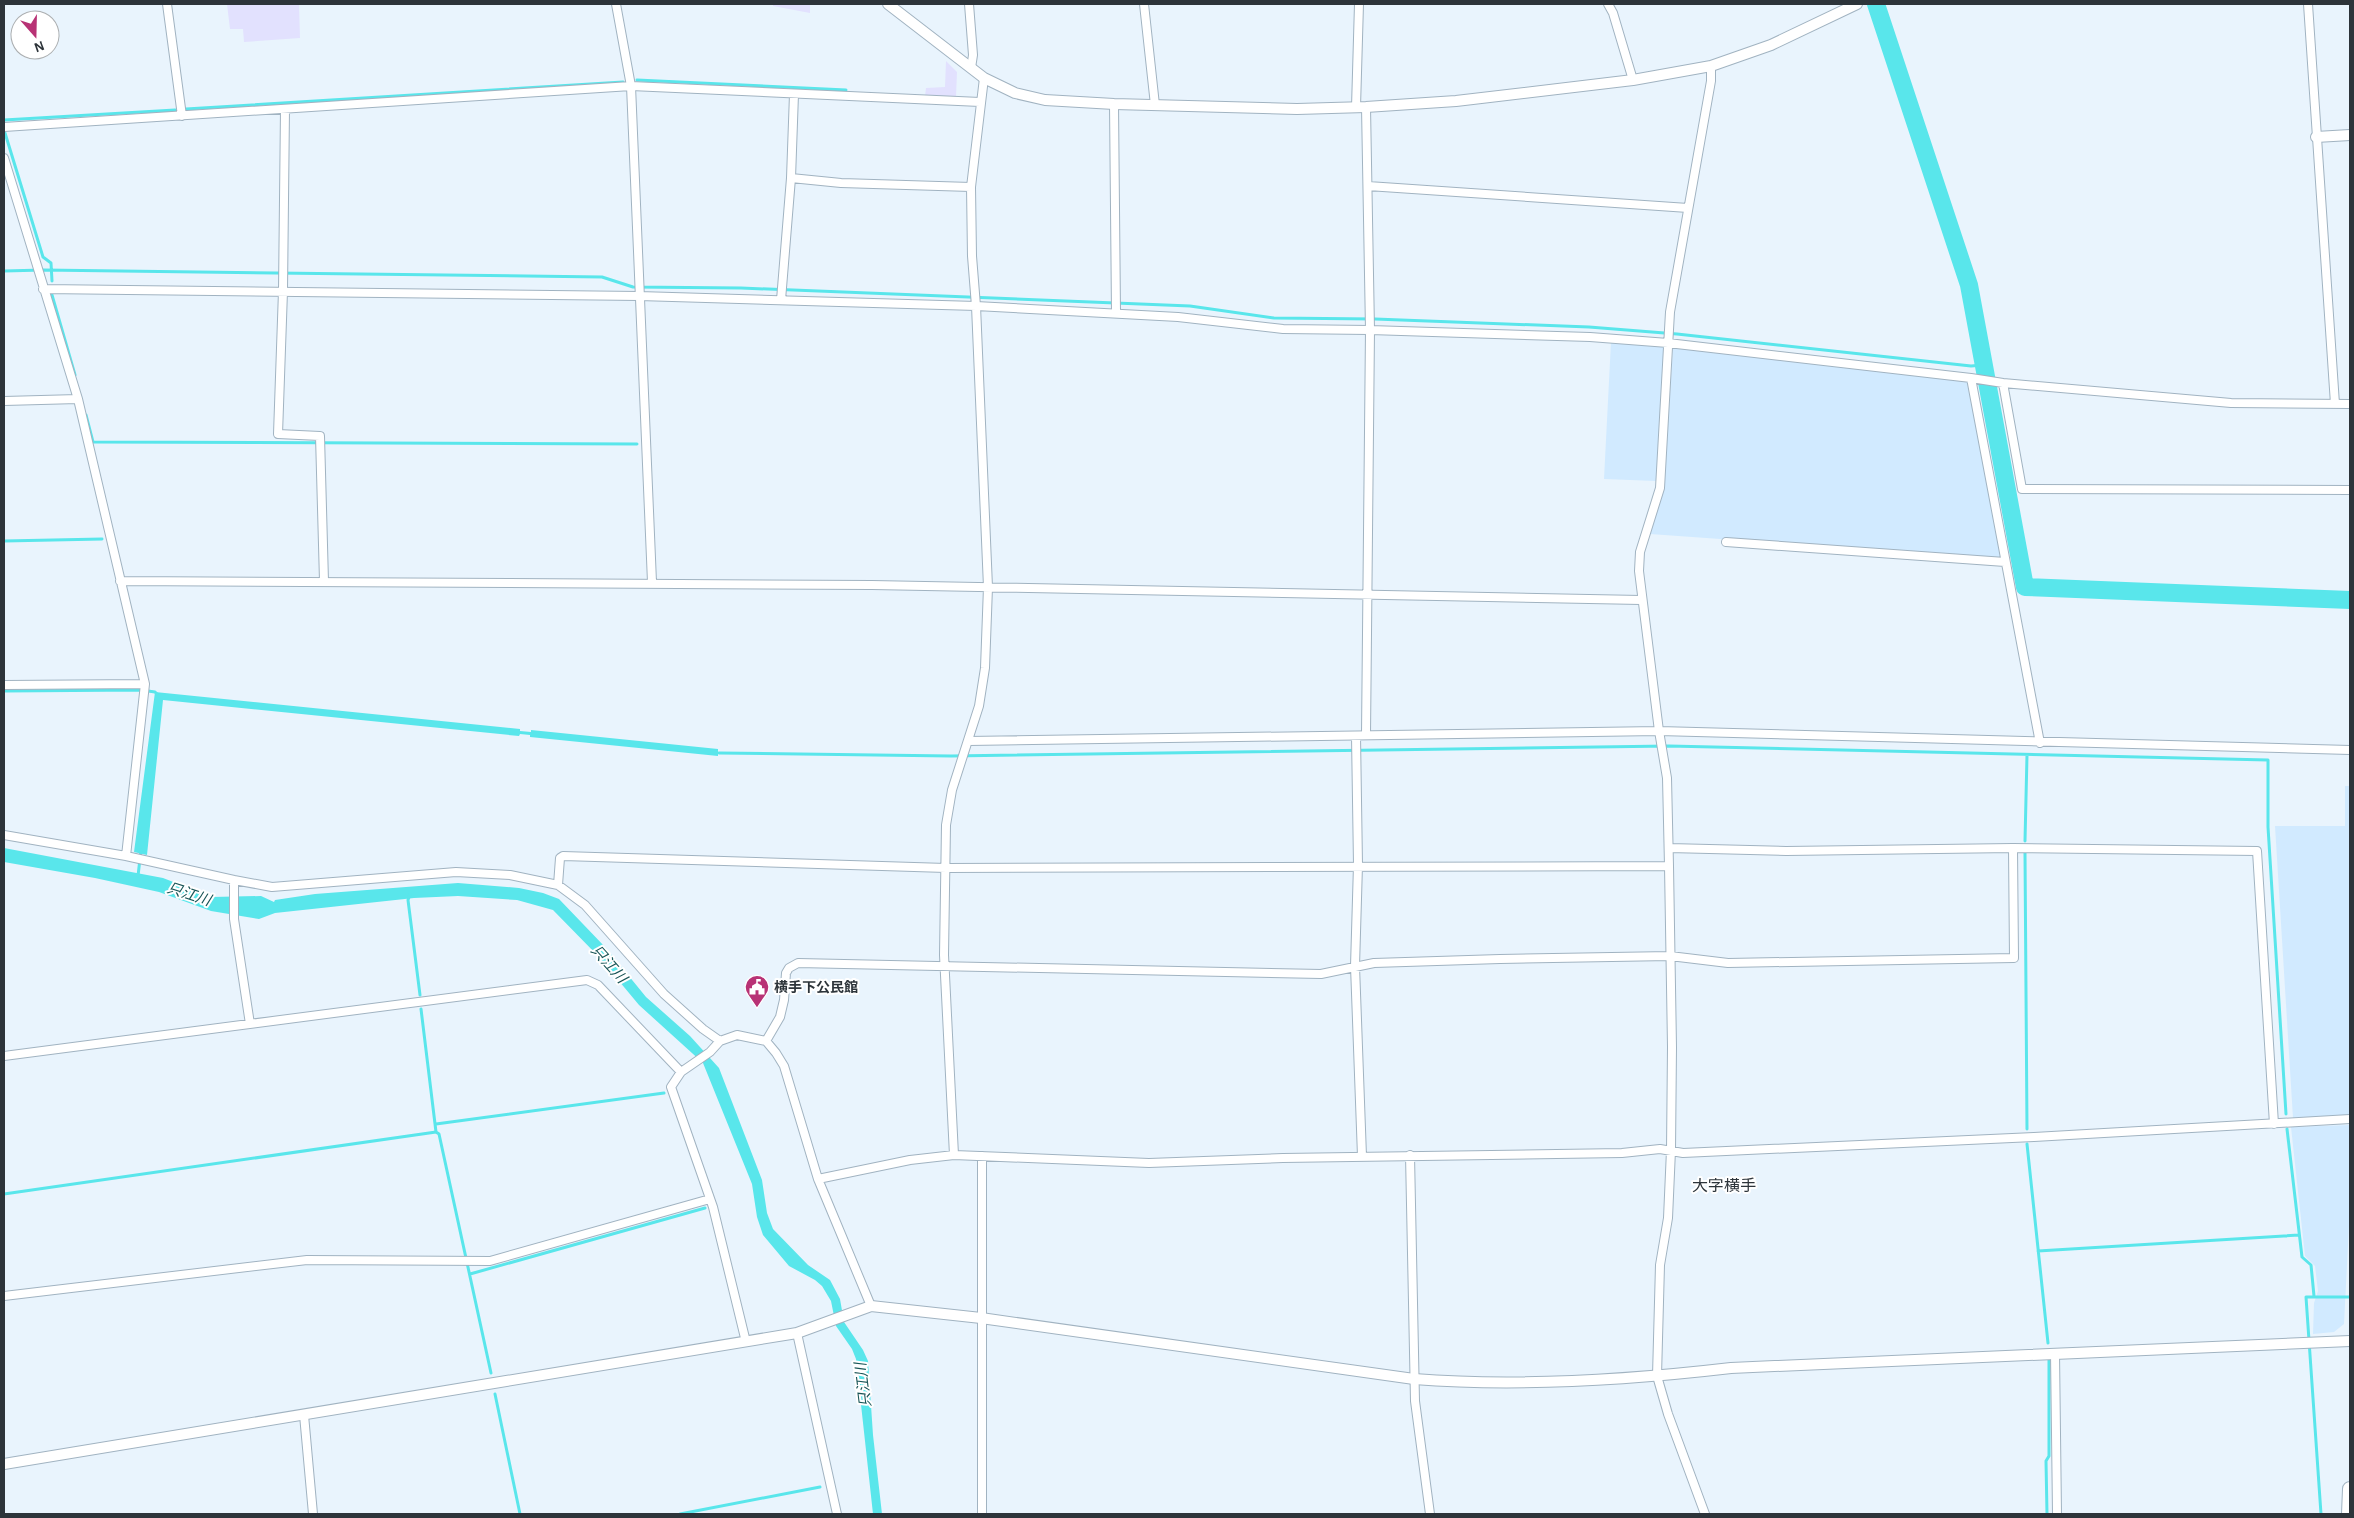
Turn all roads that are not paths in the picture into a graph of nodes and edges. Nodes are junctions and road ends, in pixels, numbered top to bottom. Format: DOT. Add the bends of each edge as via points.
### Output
graph roads {
  1 [pos="167,4"];
  2 [pos="616,4"];
  3 [pos="888,4"];
  4 [pos="969,4"];
  5 [pos="1144,4"];
  6 [pos="1359,4"];
  7 [pos="1608,4"];
  8 [pos="1857,4"];
  9 [pos="2308,4"];
  10 [pos="1711,66"];
  11 [pos="970,68"];
  12 [pos="984,78"];
  13 [pos="1633,80"];
  14 [pos="631,86"];
  15 [pos="794,94"];
  16 [pos="980,102"];
  17 [pos="1114,104"];
  18 [pos="1155,105"];
  19 [pos="1361,107"];
  20 [pos="285,109"];
  21 [pos="182,116"];
  22 [pos="4,127"];
  23 [pos="2350,135"];
  24 [pos="2316,137"];
  25 [pos="4,158"];
  26 [pos="791,178"];
  27 [pos="1368,186"];
  28 [pos="971,187"];
  29 [pos="1688,208"];
  30 [pos="43,289"];
  31 [pos="283,291"];
  32 [pos="639,293"];
  33 [pos="781,298"];
  34 [pos="976,306"];
  35 [pos="1116,313"];
  36 [pos="1370,330"];
  37 [pos="1668,343"];
  38 [pos="1970,378"];
  39 [pos="2002,383"];
  40 [pos="78,399"];
  41 [pos="4,401"];
  42 [pos="2335,404"];
  43 [pos="2350,404"];
  44 [pos="2350,490"];
  45 [pos="1726,542"];
  46 [pos="2005,562"];
  47 [pos="120,581"];
  48 [pos="324,582"];
  49 [pos="652,582"];
  50 [pos="988,587"];
  51 [pos="1367,595"];
  52 [pos="1641,600"];
  53 [pos="4,685"];
  54 [pos="145,689"];
  55 [pos="1658,731"];
  56 [pos="1366,735"];
  57 [pos="1356,740"];
  58 [pos="2040,743"];
  59 [pos="967,744"];
  60 [pos="2350,750"];
  61 [pos="4,835"];
  62 [pos="1669,848"];
  63 [pos="2013,848"];
  64 [pos="126,856"];
  65 [pos="1358,865"];
  66 [pos="1669,866"];
  67 [pos="946,868"];
  68 [pos="234,880"];
  69 [pos="558,885"];
  70 [pos="1670,956"];
  71 [pos="946,966"];
  72 [pos="1355,966"];
  73 [pos="250,1024"];
  74 [pos="720,1041"];
  75 [pos="766,1041"];
  76 [pos="4,1056"];
  77 [pos="681,1072"];
  78 [pos="2350,1119"];
  79 [pos="2274,1124"];
  80 [pos="1671,1150"];
  81 [pos="954,1155"];
  82 [pos="1410,1155"];
  83 [pos="982,1156"];
  84 [pos="1362,1156"];
  85 [pos="818,1179"];
  86 [pos="710,1199"];
  87 [pos="4,1296"];
  88 [pos="871,1306"];
  89 [pos="982,1318"];
  90 [pos="797,1333"];
  91 [pos="2350,1341"];
  92 [pos="746,1342"];
  93 [pos="2055,1353"];
  94 [pos="1657,1376"];
  95 [pos="1414,1379"];
  96 [pos="304,1415"];
  97 [pos="4,1464"];
  98 [pos="2350,1489"];
  99 [pos="313,1514"];
  100 [pos="837,1514"];
  101 [pos="982,1514"];
  102 [pos="1430,1514"];
  103 [pos="1705,1514"];
  104 [pos="2057,1514"];
  105 [pos="2350,1514"];
  1 -- 21 [label="street"];
  2 -- 14 [label="street"];
  3 -- 11 [label="street"];
  4 -- 11 [label="street" via="973,55"];
  5 -- 18 [label="street"];
  6 -- 19 [label="street"];
  7 -- 13 [label="street"];
  8 -- 10 [label="street" via="1770,45"];
  9 -- 24 [label="street"];
  10 -- 13 [label="street"];
  10 -- 29 [label="street"];
  11 -- 12 [label="street"];
  12 -- 16 [label="street"];
  12 -- 17 [label="street" via="1015,93 1045,100"];
  13 -- 19 [label="street" via="1456,101"];
  14 -- 15 [label="street"];
  14 -- 20 [label="street"];
  14 -- 32 [label="street"];
  15 -- 16 [label="street"];
  15 -- 26 [label="street"];
  16 -- 28 [label="street"];
  17 -- 18 [label="street"];
  17 -- 35 [label="street"];
  18 -- 19 [label="street" via="1297,109"];
  19 -- 27 [label="street"];
  20 -- 21 [label="street"];
  20 -- 31 [label="street"];
  21 -- 22 [label="street"];
  23 -- 24 [label="street"];
  24 -- 42 [label="street"];
  25 -- 30 [label="street"];
  26 -- 28 [label="street"];
  26 -- 33 [label="street"];
  27 -- 29 [label="street"];
  27 -- 36 [label="street"];
  28 -- 34 [label="street"];
  29 -- 37 [label="street"];
  30 -- 31 [label="street"];
  30 -- 40 [label="street"];
  31 -- 32 [label="street"];
  31 -- 48 [label="street" via="278,434 320,436"];
  32 -- 33 [label="street"];
  32 -- 49 [label="street"];
  33 -- 34 [label="street"];
  34 -- 35 [label="street"];
  34 -- 50 [label="street"];
  35 -- 36 [label="street" via="1283,329"];
  36 -- 37 [label="street" via="1590,337"];
  36 -- 51 [label="street"];
  37 -- 38 [label="street"];
  37 -- 52 [label="street" via="1660,488 1640,552"];
  38 -- 39 [label="street"];
  38 -- 46 [label="street"];
  39 -- 42 [label="street" via="2230,403"];
  39 -- 44 [label="street" via="2022,489"];
  40 -- 41 [label="street"];
  40 -- 47 [label="street"];
  42 -- 43 [label="street"];
  45 -- 46 [label="street"];
  46 -- 58 [label="street"];
  47 -- 48 [label="street"];
  47 -- 54 [label="street"];
  48 -- 49 [label="street"];
  49 -- 50 [label="street"];
  50 -- 51 [label="street"];
  50 -- 59 [label="street" via="985,668 979,706"];
  51 -- 52 [label="street"];
  51 -- 56 [label="street"];
  52 -- 55 [label="street"];
  53 -- 54 [label="street"];
  54 -- 64 [label="street"];
  55 -- 56 [label="street"];
  55 -- 58 [label="street"];
  55 -- 62 [label="street" via="1667,778"];
  56 -- 57 [label="street"];
  57 -- 59 [label="street"];
  57 -- 65 [label="street"];
  58 -- 60 [label="street"];
  59 -- 67 [label="street" via="952,790 946,824"];
  61 -- 64 [label="street"];
  62 -- 63 [label="street" via="1786,851"];
  62 -- 66 [label="street"];
  63 -- 70 [label="street" via="2014,958 1728,963"];
  63 -- 79 [label="street" via="2257,851"];
  64 -- 68 [label="street"];
  65 -- 66 [label="street"];
  65 -- 67 [label="street"];
  65 -- 72 [label="street"];
  66 -- 70 [label="street"];
  67 -- 69 [label="street" via="563,856 560,858"];
  67 -- 71 [label="street"];
  68 -- 69 [label="street" via="272,887 456,872 510,875"];
  68 -- 73 [label="street" via="234,919"];
  69 -- 74 [label="street" via="585,905 664,994"];
  70 -- 72 [label="street"];
  70 -- 80 [label="street"];
  71 -- 72 [label="street" via="1321,974"];
  71 -- 75 [label="street" via="793,965 786,973 780,1017"];
  71 -- 81 [label="street"];
  72 -- 84 [label="street"];
  73 -- 76 [label="street"];
  73 -- 77 [label="street" via="587,980 598,985"];
  74 -- 75 [label="street" via="737,1035"];
  74 -- 77 [label="street"];
  75 -- 85 [label="street" via="784,1066"];
  77 -- 86 [label="street" via="671,1087"];
  78 -- 79 [label="street"];
  79 -- 80 [label="street" via="1683,1153"];
  80 -- 82 [label="street"];
  80 -- 94 [label="street" via="1668,1218 1660,1265"];
  81 -- 83 [label="street"];
  81 -- 85 [label="street" via="910,1160"];
  82 -- 84 [label="street"];
  82 -- 95 [label="street"];
  83 -- 84 [label="street" via="1148,1163"];
  83 -- 89 [label="street"];
  85 -- 88 [label="street"];
  86 -- 87 [label="street" via="490,1261 307,1260"];
  86 -- 92 [label="street"];
  88 -- 89 [label="street"];
  88 -- 90 [label="street"];
  89 -- 95 [label="street"];
  89 -- 101 [label="street"];
  90 -- 92 [label="street"];
  90 -- 100 [label="street"];
  91 -- 93 [label="street"];
  92 -- 96 [label="street"];
  93 -- 94 [label="street" via="1731,1368"];
  93 -- 104 [label="street"];
  94 -- 95 [label="street" via="1467,1383"];
  94 -- 103 [label="street"];
  95 -- 102 [label="street"];
  96 -- 97 [label="street"];
  96 -- 99 [label="street"];
  98 -- 105 [label="highway"];
}
